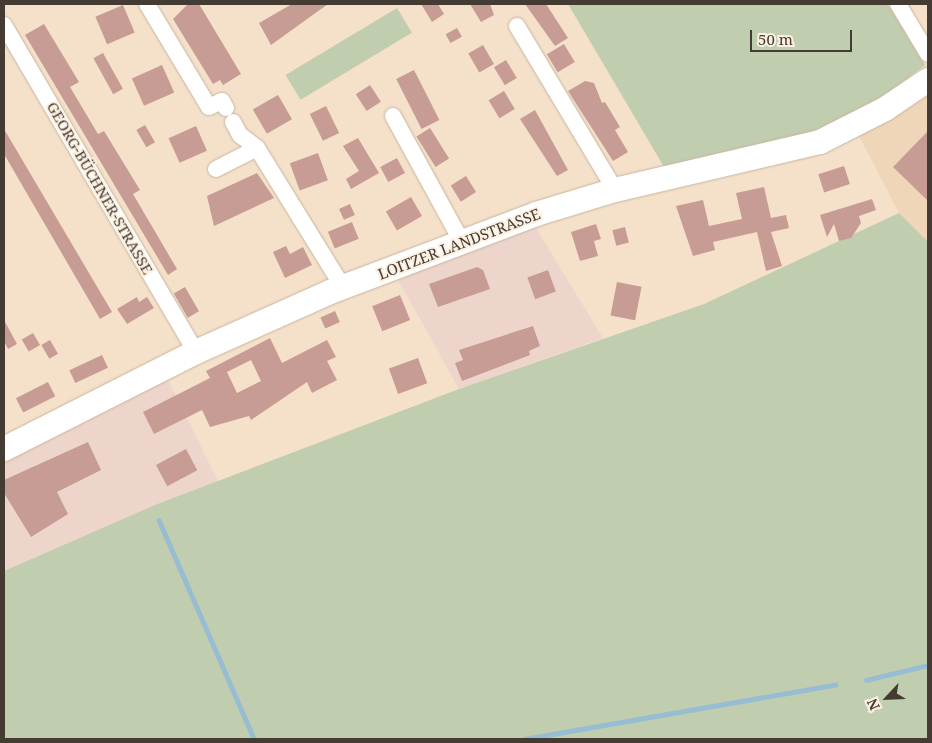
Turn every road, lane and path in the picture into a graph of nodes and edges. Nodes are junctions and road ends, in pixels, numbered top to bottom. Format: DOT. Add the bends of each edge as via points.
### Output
graph roads {
  1 [pos="147,4"];
  2 [pos="898,4"];
  3 [pos="4,25"];
  4 [pos="517,26"];
  5 [pos="928,54"];
  6 [pos="928,80"];
  7 [pos="393,116"];
  8 [pos="257,148"];
  9 [pos="216,169"];
  10 [pos="615,190"];
  11 [pos="462,242"];
  12 [pos="343,287"];
  13 [pos="196,352"];
  14 [pos="4,449"];
  1 -- 8 [label="street" via="209,107 222,101 240,135"];
  2 -- 5 [label="street"];
  3 -- 13 [label="street, GEORG-BÜCHNER-STRASSE"];
  4 -- 10 [label="street"];
  6 -- 10 [label="main road, LOITZER LANDSTRASSE" via="885,109 820,142"];
  7 -- 11 [label="street"];
  8 -- 9 [label="street"];
  8 -- 12 [label="street"];
  10 -- 11 [label="main road, LOITZER LANDSTRASSE"];
  11 -- 12 [label="main road, LOITZER LANDSTRASSE"];
  12 -- 13 [label="main road, LOITZER LANDSTRASSE"];
  13 -- 14 [label="main road, LOITZER LANDSTRASSE"];
}
